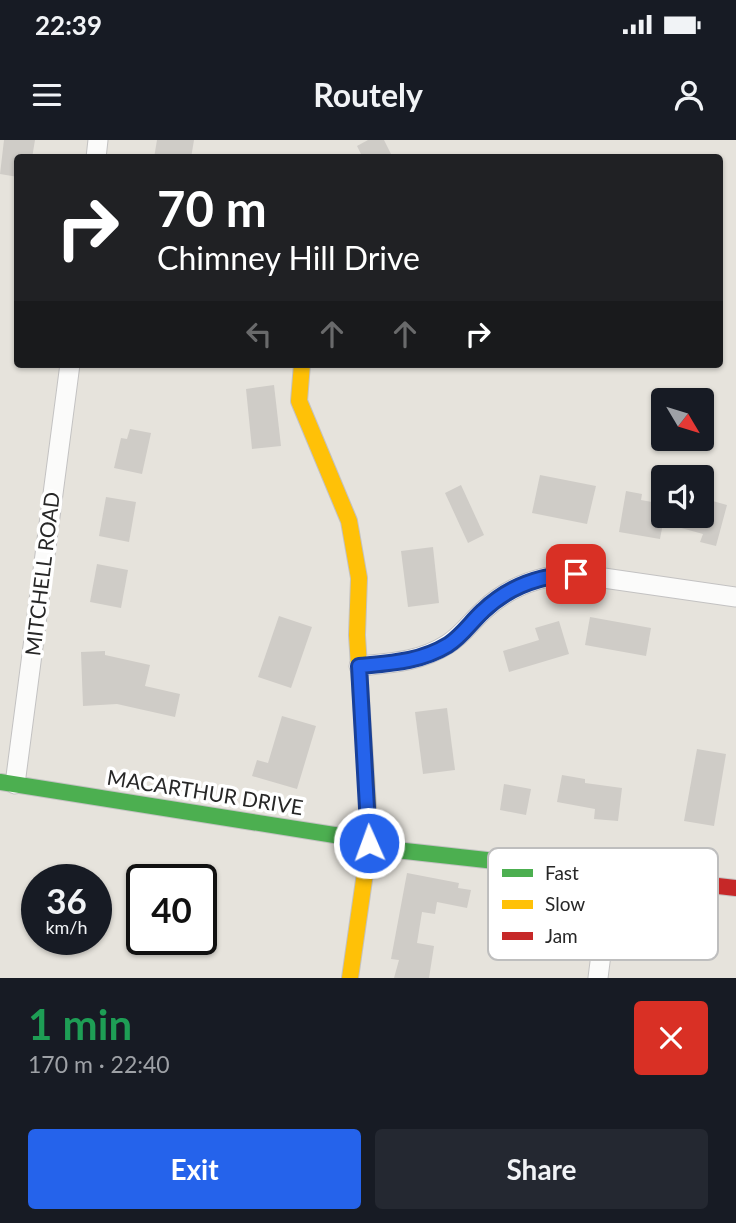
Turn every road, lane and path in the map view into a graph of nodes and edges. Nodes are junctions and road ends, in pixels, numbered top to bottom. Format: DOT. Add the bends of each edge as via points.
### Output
graph roads {
  1 [pos="68,368"];
  2 [pos="302,368"];
  3 [pos="736,597"];
  4 [pos="359,666"];
  5 [pos="8,783"];
  6 [pos="369,843"];
  7 [pos="488,860"];
  8 [pos="718,886"];
  9 [pos="736,888"];
  10 [pos="600,960"];
  11 [pos="351,978"];
  12 [pos="598,978"];
  1 -- 5 [label="street, MITCHELL ROAD"];
  2 -- 4 [label="main road" via="299,401 338,489 355,544"];
  3 -- 4 [label="street" via="556,575 517,586 435,652 404,663"];
  4 -- 6 [label="main road"];
  5 -- 6 [label="main road, MACARTHUR DRIVE"];
  6 -- 7 [label="main road, MACARTHUR DRIVE"];
  6 -- 11 [label="main road"];
  8 -- 9 [label="main road, MACARTHUR DRIVE"];
  10 -- 12 [label="street"];
}
